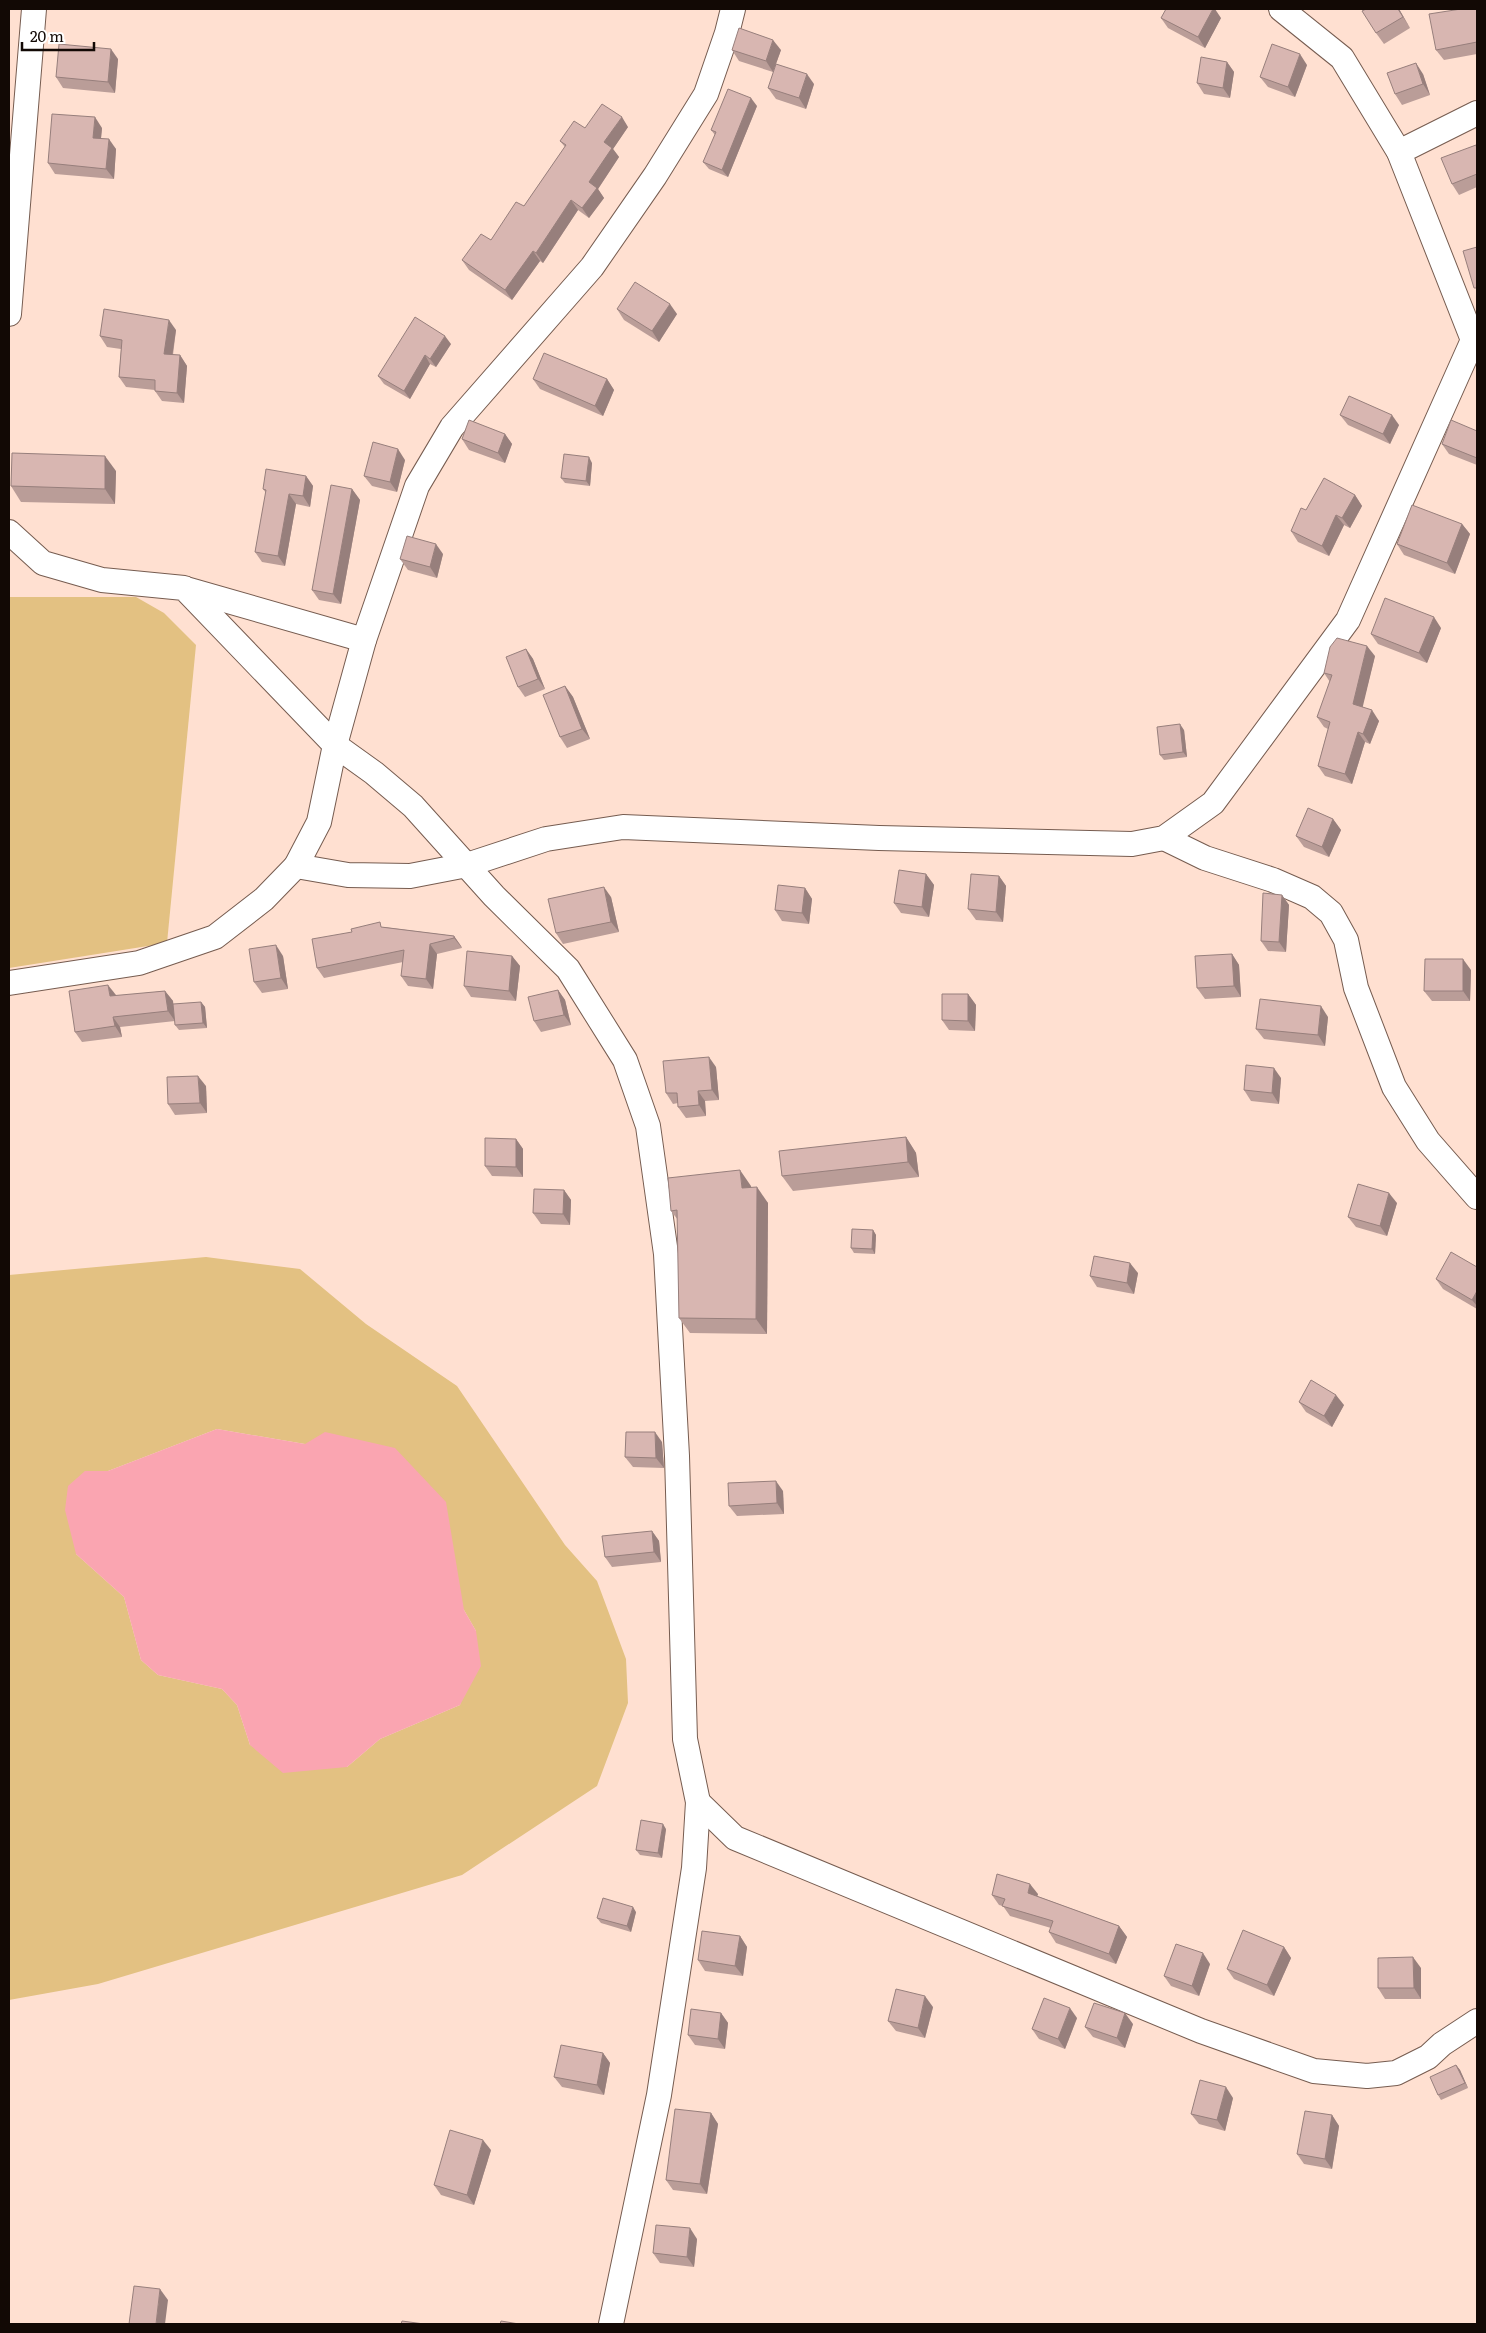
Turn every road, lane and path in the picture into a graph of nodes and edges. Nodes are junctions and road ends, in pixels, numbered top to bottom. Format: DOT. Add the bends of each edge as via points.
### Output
graph roads {
  1 [pos="34,9"];
  2 [pos="733,9"];
  3 [pos="1281,9"];
  4 [pos="1477,113"];
  5 [pos="1399,152"];
  6 [pos="9,314"];
  7 [pos="1475,340"];
  8 [pos="9,532"];
  9 [pos="184,588"];
  10 [pos="364,640"];
  11 [pos="335,745"];
  12 [pos="1164,838"];
  13 [pos="468,865"];
  14 [pos="296,866"];
  15 [pos="9,983"];
  16 [pos="1477,1197"];
  17 [pos="698,1802"];
  18 [pos="1477,2021"];
  19 [pos="611,2324"];
  1 -- 6 [label="street"];
  2 -- 10 [label="street" via="706,94 655,176 592,267 452,427 417,486"];
  3 -- 5 [label="street" via="1342,58"];
  4 -- 5 [label="street"];
  5 -- 7 [label="street"];
  7 -- 12 [label="street" via="1348,620 1213,803"];
  8 -- 9 [label="street" via="43,563 102,580"];
  9 -- 10 [label="street"];
  9 -- 11 [label="street"];
  10 -- 11 [label="street"];
  11 -- 13 [label="street" via="412,806"];
  11 -- 14 [label="street" via="318,822"];
  12 -- 13 [label="street" via="1132,844 623,827 546,839"];
  12 -- 16 [label="street" via="1205,858 1273,880 1312,897 1331,913 1346,940 1356,988 1394,1087 1428,1141"];
  13 -- 14 [label="street" via="410,876 348,875"];
  13 -- 17 [label="street" via="494,896 568,969 625,1060 648,1126 666,1254 678,1456 685,1739"];
  14 -- 15 [label="street" via="264,899 215,937 139,963"];
  17 -- 18 [label="street" via="734,1838 1201,2031 1314,2070 1367,2076 1396,2072 1428,2056"];
  17 -- 19 [label="street" via="694,1868 659,2095"];
}
